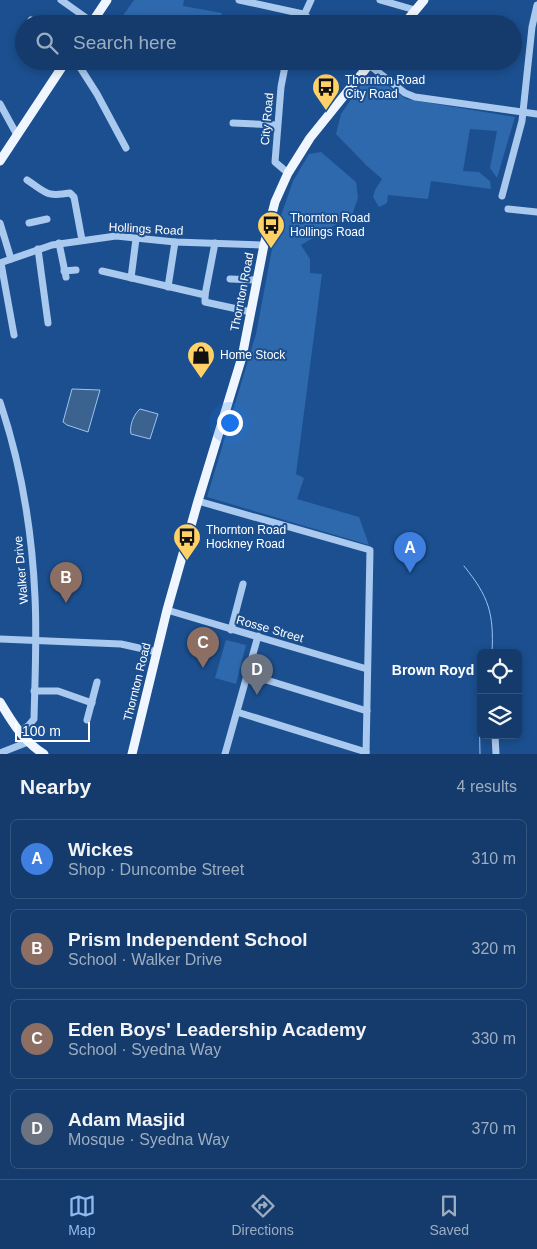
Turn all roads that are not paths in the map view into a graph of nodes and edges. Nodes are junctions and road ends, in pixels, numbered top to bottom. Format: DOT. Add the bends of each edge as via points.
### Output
graph roads {
  1 [pos="61,0"];
  2 [pos="107,0"];
  3 [pos="243,0"];
  4 [pos="311,0"];
  5 [pos="380,0"];
  6 [pos="424,0"];
  7 [pos="537,4"];
  8 [pos="416,10"];
  9 [pos="303,14"];
  10 [pos="81,15"];
  11 [pos="97,15"];
  12 [pos="412,15"];
  13 [pos="60,70"];
  14 [pos="81,70"];
  15 [pos="284,70"];
  16 [pos="362,70"];
  17 [pos="378,70"];
  18 [pos="0,104"];
  19 [pos="523,112"];
  20 [pos="537,114"];
  21 [pos="233,123"];
  22 [pos="277,125"];
  23 [pos="17,134"];
  24 [pos="126,148"];
  25 [pos="0,161"];
  26 [pos="288,173"];
  27 [pos="27,180"];
  28 [pos="502,196"];
  29 [pos="508,209"];
  30 [pos="537,212"];
  31 [pos="47,219"];
  32 [pos="0,224"];
  33 [pos="29,224"];
  34 [pos="136,239"];
  35 [pos="82,240"];
  36 [pos="175,242"];
  37 [pos="59,243"];
  38 [pos="215,243"];
  39 [pos="264,245"];
  40 [pos="38,249"];
  41 [pos="11,259"];
  42 [pos="0,263"];
  43 [pos="76,270"];
  44 [pos="102,271"];
  45 [pos="131,278"];
  46 [pos="230,279"];
  47 [pos="257,280"];
  48 [pos="168,287"];
  49 [pos="205,295"];
  50 [pos="251,312"];
  51 [pos="48,323"];
  52 [pos="14,335"];
  53 [pos="0,402"];
  54 [pos="2,417"];
  55 [pos="198,501"];
  56 [pos="243,584"];
  57 [pos="168,610"];
  58 [pos="231,630"];
  59 [pos="258,636"];
  60 [pos="0,639"];
  61 [pos="35,641"];
  62 [pos="157,652"];
  63 [pos="367,670"];
  64 [pos="247,674"];
  65 [pos="98,682"];
  66 [pos="34,691"];
  67 [pos="0,702"];
  68 [pos="92,703"];
  69 [pos="367,711"];
  70 [pos="237,712"];
  71 [pos="87,720"];
  72 [pos="20,732"];
  73 [pos="495,739"];
  74 [pos="28,742"];
  75 [pos="134,744"];
  76 [pos="0,753"];
  77 [pos="366,753"];
  78 [pos="44,754"];
  79 [pos="132,754"];
  80 [pos="136,754"];
  81 [pos="225,754"];
  82 [pos="496,754"];
  1 -- 10 [label="street"];
  2 -- 11 [label="main road"];
  3 -- 9 [label="street"];
  4 -- 9 [label="street"];
  5 -- 8 [label="street"];
  6 -- 8 [label="main road"];
  7 -- 19 [label="street"];
  8 -- 12 [label="main road"];
  13 -- 23 [label="main road"];
  14 -- 24 [label="street"];
  15 -- 22 [label="street, City Road"];
  16 -- 26 [label="main road, Thornton Road" via="310,138"];
  17 -- 19 [label="street" via="405,93 415,97"];
  18 -- 23 [label="street"];
  19 -- 20 [label="street"];
  19 -- 28 [label="street"];
  21 -- 22 [label="street"];
  22 -- 26 [label="street, City Road" via="274,162"];
  23 -- 25 [label="main road"];
  26 -- 39 [label="main road, Thornton Road" via="275,202"];
  27 -- 35 [label="street" via="48,195 70,193 74,197"];
  29 -- 30 [label="street"];
  31 -- 33 [label="street"];
  32 -- 41 [label="street"];
  34 -- 35 [label="street, Hollings Road" via="116,236"];
  34 -- 36 [label="street, Hollings Road"];
  34 -- 45 [label="street"];
  35 -- 37 [label="street, Hollings Road"];
  36 -- 38 [label="street, Hollings Road"];
  36 -- 48 [label="street"];
  37 -- 40 [label="street, Hollings Road"];
  37 -- 43 [label="street" via="65,274"];
  38 -- 39 [label="street, Hollings Road"];
  38 -- 49 [label="street"];
  39 -- 47 [label="main road, Thornton Road"];
  40 -- 41 [label="street, Hollings Road"];
  40 -- 51 [label="street"];
  41 -- 42 [label="street, Hollings Road"];
  42 -- 52 [label="street"];
  44 -- 45 [label="street"];
  45 -- 48 [label="street"];
  46 -- 47 [label="street"];
  47 -- 50 [label="main road, Thornton Road"];
  48 -- 49 [label="street"];
  49 -- 50 [label="street" via="205,302"];
  50 -- 55 [label="main road, Thornton Road" via="242,357"];
  53 -- 54 [label="street, Walker Drive"];
  54 -- 61 [label="street, Walker Drive" via="25,504 32,550"];
  55 -- 57 [label="main road, Thornton Road"];
  55 -- 63 [label="street" via="370,550"];
  56 -- 58 [label="street"];
  57 -- 58 [label="street, Rosse Street"];
  57 -- 62 [label="main road, Thornton Road"];
  58 -- 59 [label="street, Rosse Street"];
  59 -- 63 [label="street, Rosse Street"];
  59 -- 64 [label="street"];
  60 -- 61 [label="street"];
  61 -- 62 [label="street" via="121,644"];
  61 -- 66 [label="street, Walker Drive"];
  62 -- 75 [label="main road, Thornton Road"];
  63 -- 69 [label="street"];
  64 -- 69 [label="street"];
  64 -- 70 [label="street"];
  65 -- 68 [label="street"];
  66 -- 68 [label="street" via="58,691"];
  66 -- 72 [label="street, Walker Drive" via="34,718"];
  67 -- 72 [label="main road"];
  68 -- 71 [label="street"];
  69 -- 77 [label="street"];
  70 -- 77 [label="street"];
  70 -- 81 [label="street"];
  72 -- 74 [label="main road"];
  73 -- 82 [label="street"];
  74 -- 76 [label="street"];
  74 -- 78 [label="main road"];
  75 -- 79 [label="main road, Thornton Road"];
  75 -- 80 [label="main road"];
}
